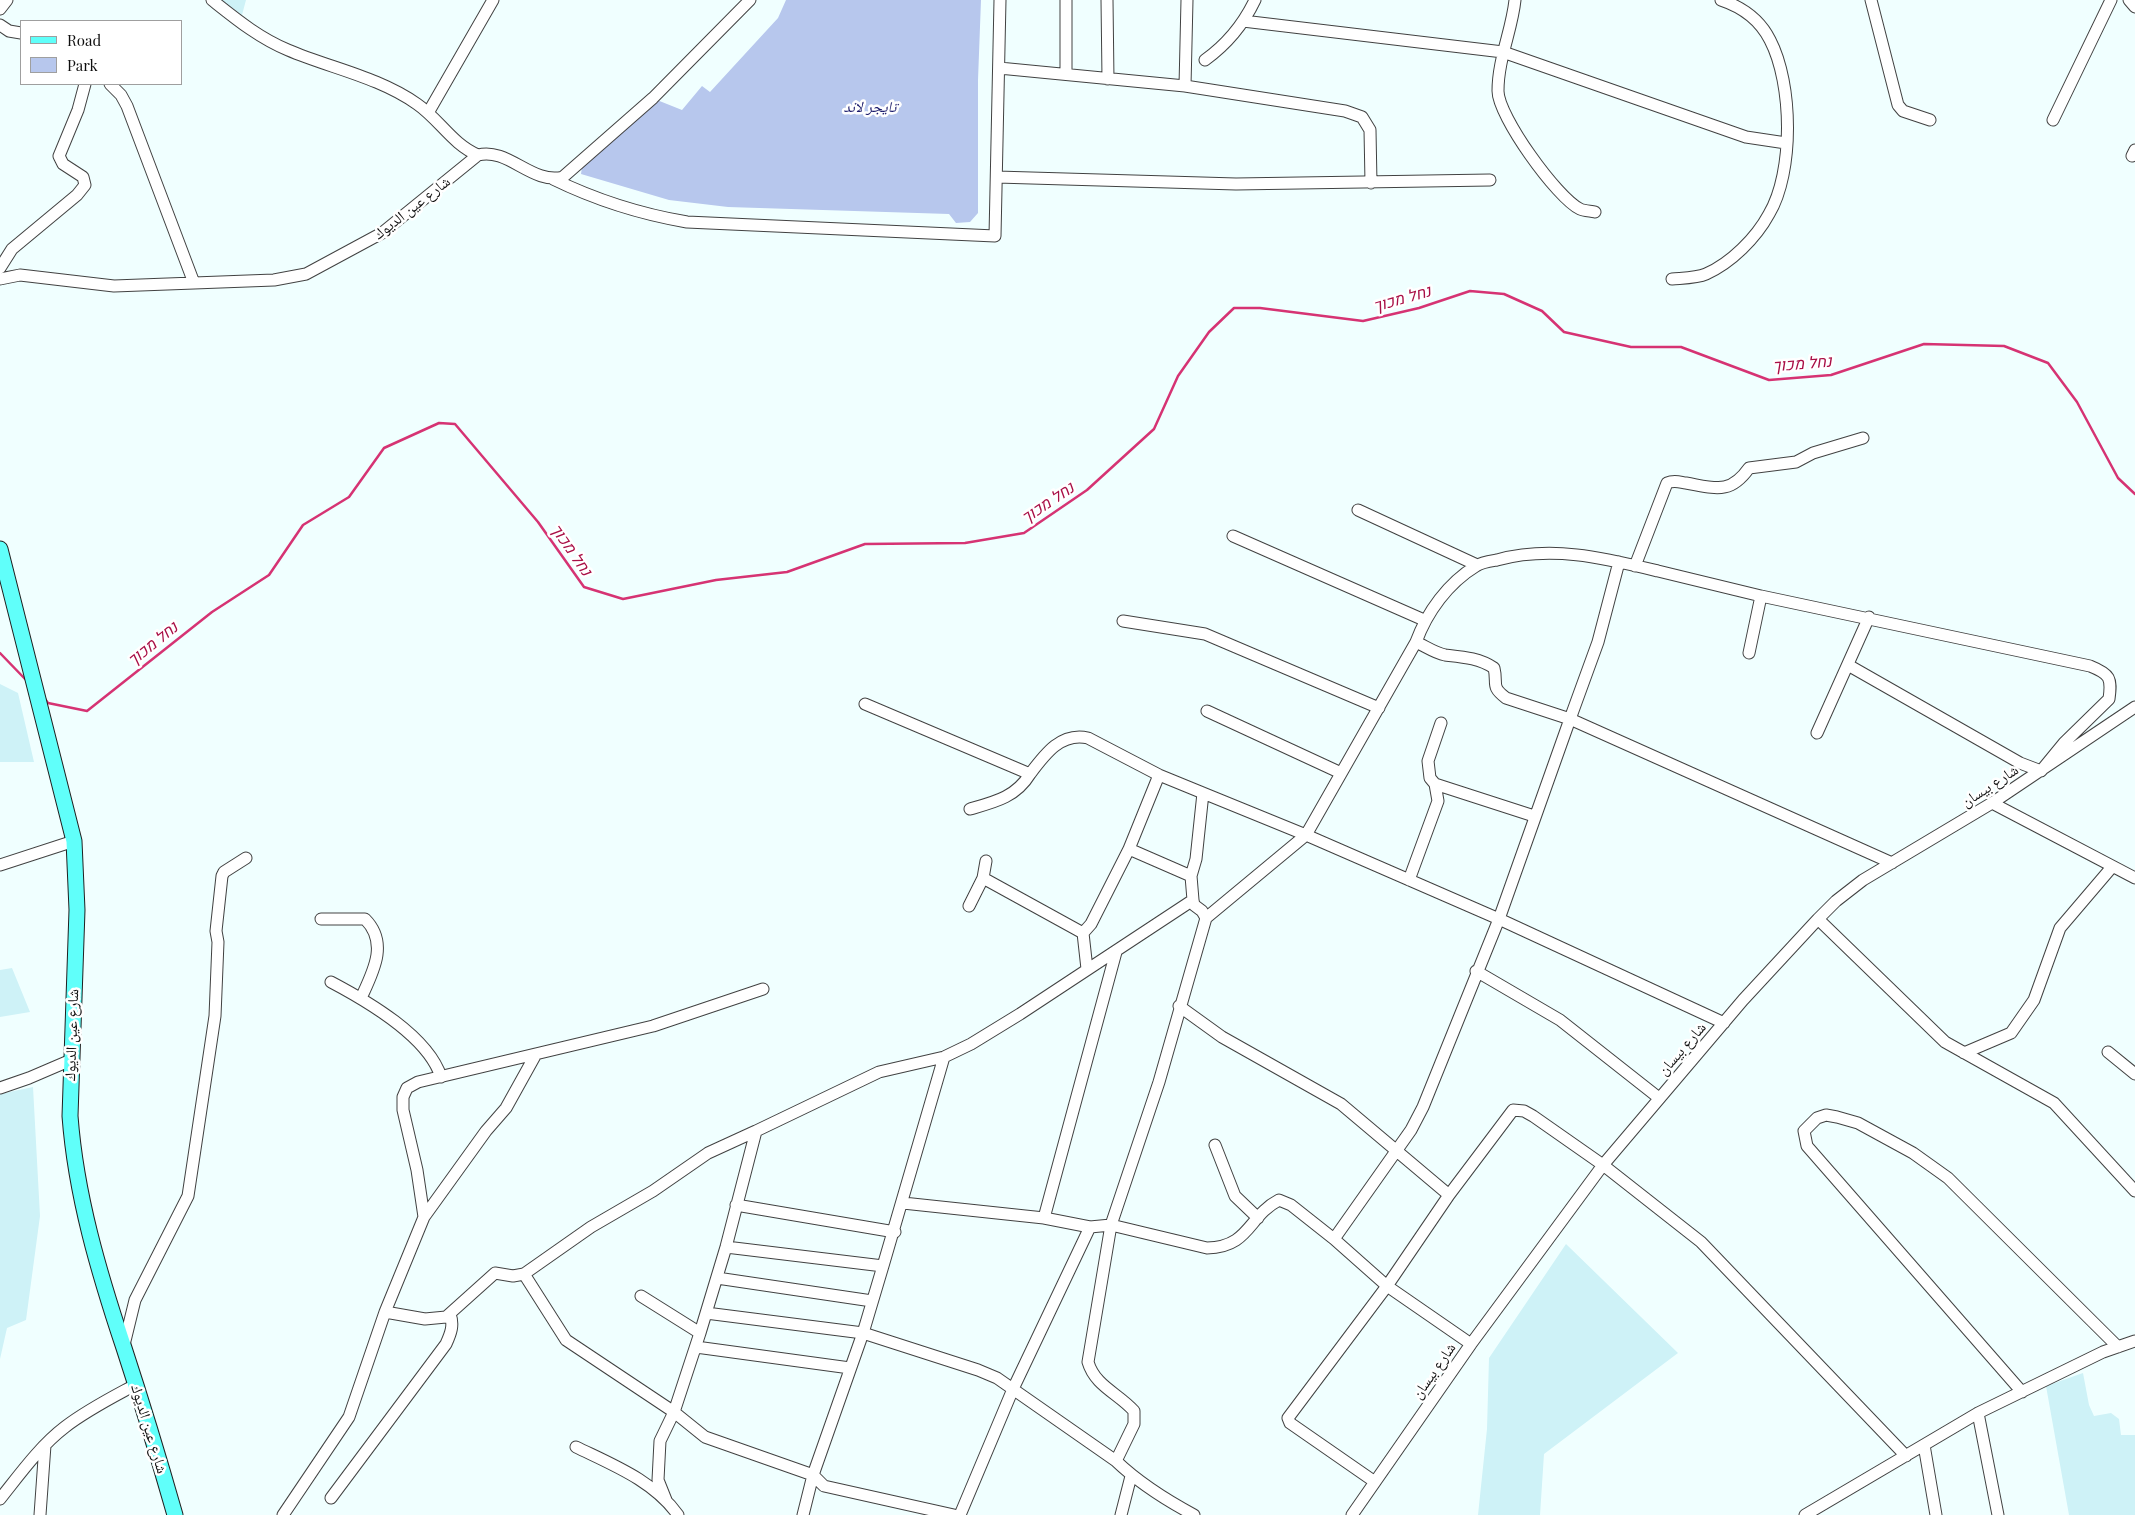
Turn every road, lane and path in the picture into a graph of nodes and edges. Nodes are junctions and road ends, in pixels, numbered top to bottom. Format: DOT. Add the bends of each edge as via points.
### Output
graph roads {
  1 [pos="7,0"];
  2 [pos="212,0"];
  3 [pos="492,0"];
  4 [pos="750,0"];
  5 [pos="1000,0"];
  6 [pos="1066,0"];
  7 [pos="1107,0"];
  8 [pos="1186,0"];
  9 [pos="1255,0"];
  10 [pos="1515,0"];
  11 [pos="1721,0"];
  12 [pos="1872,0"];
  13 [pos="2111,0"];
  14 [pos="2128,0"];
  15 [pos="2135,7"];
  16 [pos="0,9"];
  17 [pos="1243,21"];
  18 [pos="0,25"];
  19 [pos="20,33"];
  20 [pos="1503,52"];
  21 [pos="1205,60"];
  22 [pos="1000,68"];
  23 [pos="1066,74"];
  24 [pos="1108,79"];
  25 [pos="85,85"];
  26 [pos="111,85"];
  27 [pos="1185,86"];
  28 [pos="428,113"];
  29 [pos="1930,120"];
  30 [pos="2053,120"];
  31 [pos="1786,143"];
  32 [pos="478,155"];
  33 [pos="997,177"];
  34 [pos="553,179"];
  35 [pos="1490,180"];
  36 [pos="1371,183"];
  37 [pos="1595,212"];
  38 [pos="0,268"];
  39 [pos="0,279"];
  40 [pos="1672,279"];
  41 [pos="194,283"];
  42 [pos="1863,438"];
  43 [pos="1358,510"];
  44 [pos="1233,536"];
  45 [pos="0,549"];
  46 [pos="1618,562"];
  47 [pos="1477,565"];
  48 [pos="1635,566"];
  49 [pos="1761,596"];
  50 [pos="1870,617"];
  51 [pos="1424,620"];
  52 [pos="1123,622"];
  53 [pos="1416,642"];
  54 [pos="1748,653"];
  55 [pos="1848,665"];
  56 [pos="866,704"];
  57 [pos="2135,707"];
  58 [pos="1379,708"];
  59 [pos="1208,711"];
  60 [pos="1570,719"];
  61 [pos="1441,723"];
  62 [pos="1817,733"];
  63 [pos="2041,771"];
  64 [pos="1341,773"];
  65 [pos="1030,774"];
  66 [pos="1159,775"];
  67 [pos="1435,784"];
  68 [pos="1203,793"];
  69 [pos="1992,803"];
  70 [pos="970,809"];
  71 [pos="1534,816"];
  72 [pos="1306,835"];
  73 [pos="74,841"];
  74 [pos="1129,849"];
  75 [pos="246,858"];
  76 [pos="986,861"];
  77 [pos="1892,863"];
  78 [pos="0,865"];
  79 [pos="2112,867"];
  80 [pos="1191,876"];
  81 [pos="983,878"];
  82 [pos="2135,878"];
  83 [pos="1409,880"];
  84 [pos="1193,900"];
  85 [pos="969,906"];
  86 [pos="1206,918"];
  87 [pos="320,919"];
  88 [pos="1498,919"];
  89 [pos="1818,919"];
  90 [pos="1083,933"];
  91 [pos="1116,952"];
  92 [pos="1087,969"];
  93 [pos="1476,971"];
  94 [pos="331,982"];
  95 [pos="763,989"];
  96 [pos="362,998"];
  97 [pos="1179,1006"];
  98 [pos="1724,1023"];
  99 [pos="2108,1052"];
  100 [pos="1964,1053"];
  101 [pos="536,1054"];
  102 [pos="944,1057"];
  103 [pos="70,1060"];
  104 [pos="2135,1074"];
  105 [pos="441,1077"];
  106 [pos="0,1088"];
  107 [pos="1659,1098"];
  108 [pos="756,1131"];
  109 [pos="1215,1145"];
  110 [pos="1395,1152"];
  111 [pos="1603,1165"];
  112 [pos="2135,1192"];
  113 [pos="1449,1195"];
  114 [pos="903,1203"];
  115 [pos="736,1205"];
  116 [pos="424,1217"];
  117 [pos="1044,1218"];
  118 [pos="1258,1218"];
  119 [pos="1112,1224"];
  120 [pos="1090,1227"];
  121 [pos="895,1232"];
  122 [pos="1334,1239"];
  123 [pos="726,1247"];
  124 [pos="883,1266"];
  125 [pos="524,1274"];
  126 [pos="717,1278"];
  127 [pos="1387,1286"];
  128 [pos="641,1296"];
  129 [pos="872,1301"];
  130 [pos="385,1312"];
  131 [pos="706,1313"];
  132 [pos="450,1314"];
  133 [pos="700,1333"];
  134 [pos="863,1334"];
  135 [pos="2135,1341"];
  136 [pos="1471,1344"];
  137 [pos="123,1346"];
  138 [pos="696,1347"];
  139 [pos="2118,1347"];
  140 [pos="850,1368"];
  141 [pos="135,1384"];
  142 [pos="1013,1389"];
  143 [pos="2022,1392"];
  144 [pos="674,1412"];
  145 [pos="1978,1413"];
  146 [pos="45,1445"];
  147 [pos="1924,1445"];
  148 [pos="576,1447"];
  149 [pos="1906,1456"];
  150 [pos="1116,1461"];
  151 [pos="813,1476"];
  152 [pos="1131,1476"];
  153 [pos="1375,1482"];
  154 [pos="331,1498"];
  155 [pos="0,1499"];
  156 [pos="666,1500"];
  157 [pos="40,1515"];
  158 [pos="175,1515"];
  159 [pos="283,1515"];
  160 [pos="678,1515"];
  161 [pos="803,1515"];
  162 [pos="954,1515"];
  163 [pos="960,1515"];
  164 [pos="1121,1515"];
  165 [pos="1194,1515"];
  166 [pos="1352,1515"];
  167 [pos="1805,1515"];
  168 [pos="1936,1515"];
  169 [pos="1998,1515"];
  1 -- 16 [label="street"];
  2 -- 28 [label="street" via="268,41 373,82 418,104"];
  3 -- 28 [label="street"];
  4 -- 34 [label="street" via="623,127 571,171"];
  5 -- 22 [label="street"];
  6 -- 23 [label="street"];
  7 -- 24 [label="street"];
  8 -- 27 [label="street"];
  9 -- 17 [label="street"];
  10 -- 20 [label="street"];
  11 -- 31 [label="street" via="1746,12 1769,39 1783,87"];
  12 -- 29 [label="street" via="1898,105 1903,111"];
  13 -- 30 [label="street"];
  14 -- 15 [label="street"];
  17 -- 20 [label="street"];
  17 -- 21 [label="street" via="1217,52"];
  18 -- 19 [label="street"];
  20 -- 31 [label="street" via="1746,136"];
  20 -- 37 [label="street" via="1498,91 1503,112 1524,146 1557,188 1580,209"];
  22 -- 23 [label="street"];
  22 -- 33 [label="street"];
  23 -- 24 [label="street"];
  24 -- 27 [label="street"];
  25 -- 38 [label="street" via="59,156 63,164 83,177 85,185 12,249"];
  26 -- 41 [label="street" via="127,106"];
  27 -- 36 [label="street" via="1318,105 1362,117 1370,130"];
  28 -- 32 [label="street" via="461,146"];
  31 -- 40 [label="street" via="1778,195 1758,230 1735,255 1705,275"];
  32 -- 34 [label="street" via="491,154"];
  32 -- 41 [label="street, شارع عين الديوك" via="382,233 322,267 306,274 274,280"];
  33 -- 34 [label="street" via="995,236 687,222 647,215 579,192"];
  33 -- 36 [label="street" via="1236,184"];
  35 -- 36 [label="street"];
  39 -- 41 [label="street, شارع عين الديوك" via="20,275 114,286"];
  42 -- 48 [label="street" via="1813,453 1796,462 1749,468 1741,479 1726,488 1676,481 1667,483"];
  43 -- 47 [label="street"];
  44 -- 51 [label="street"];
  45 -- 73 [label="main road, شارع عين الديوك"];
  46 -- 47 [label="street" via="1541,552"];
  46 -- 48 [label="street"];
  46 -- 60 [label="street" via="1598,642"];
  47 -- 51 [label="street" via="1452,586"];
  48 -- 49 [label="street"];
  49 -- 50 [label="street"];
  49 -- 54 [label="street"];
  50 -- 55 [label="street"];
  50 -- 63 [label="street" via="2103,671 2110,680 2109,699 2064,743"];
  51 -- 53 [label="street"];
  52 -- 58 [label="street" via="1205,634"];
  53 -- 58 [label="street"];
  53 -- 60 [label="street" via="1439,653 1489,664 1494,668 1497,692 1506,698"];
  55 -- 62 [label="street"];
  55 -- 63 [label="street" via="2020,763"];
  56 -- 65 [label="street"];
  57 -- 63 [label="street, شارع بيسان"];
  58 -- 64 [label="street"];
  59 -- 64 [label="street"];
  60 -- 71 [label="street"];
  60 -- 77 [label="street"];
  61 -- 67 [label="street" via="1428,760 1430,778"];
  63 -- 69 [label="street, شارع بيسان"];
  64 -- 72 [label="street"];
  65 -- 66 [label="street" via="1061,742 1079,736"];
  65 -- 70 [label="street" via="1013,794"];
  66 -- 68 [label="street"];
  66 -- 74 [label="street"];
  67 -- 71 [label="street"];
  67 -- 83 [label="street" via="1438,801"];
  68 -- 72 [label="street"];
  68 -- 80 [label="street" via="1196,859"];
  69 -- 77 [label="street, شارع بيسان"];
  69 -- 79 [label="street"];
  71 -- 88 [label="street"];
  72 -- 83 [label="street"];
  72 -- 86 [label="street"];
  73 -- 78 [label="street"];
  73 -- 103 [label="main road, شارع عين الديوك" via="77,910"];
  74 -- 80 [label="street"];
  74 -- 90 [label="street" via="1091,924"];
  75 -- 137 [label="street" via="222,876 216,931 215,1016 188,1196 135,1300"];
  76 -- 81 [label="street"];
  77 -- 89 [label="street, شارع بيسان" via="1849,891"];
  79 -- 82 [label="street"];
  79 -- 100 [label="street" via="2060,928 2034,1000 2011,1033"];
  80 -- 84 [label="street"];
  81 -- 85 [label="street"];
  81 -- 90 [label="street"];
  83 -- 88 [label="street"];
  84 -- 86 [label="street"];
  84 -- 91 [label="street"];
  86 -- 97 [label="street"];
  87 -- 96 [label="street" via="365,920 374,930 377,958"];
  88 -- 93 [label="street"];
  88 -- 98 [label="street"];
  89 -- 98 [label="street, شارع بيسان"];
  89 -- 100 [label="street" via="1945,1042"];
  90 -- 92 [label="street"];
  91 -- 92 [label="street"];
  91 -- 117 [label="street"];
  92 -- 102 [label="street" via="1013,1019"];
  93 -- 107 [label="street" via="1560,1020"];
  93 -- 110 [label="street" via="1432,1089 1411,1130"];
  94 -- 96 [label="street"];
  95 -- 101 [label="street" via="652,1026"];
  96 -- 105 [label="street" via="412,1037 437,1066"];
  97 -- 110 [label="street" via="1222,1037 1341,1104"];
  97 -- 119 [label="street" via="1159,1082"];
  98 -- 107 [label="street, شارع بيسان"];
  99 -- 104 [label="street"];
  100 -- 112 [label="street" via="2054,1103"];
  101 -- 105 [label="street"];
  101 -- 116 [label="street" via="498,1119"];
  102 -- 108 [label="street" via="879,1072"];
  102 -- 114 [label="street"];
  103 -- 106 [label="street"];
  103 -- 137 [label="main road, شارع عين الديوك" via="72,1146 83,1210"];
  105 -- 116 [label="street" via="407,1088 403,1097"];
  107 -- 111 [label="street, شارع بيسان"];
  108 -- 115 [label="street"];
  108 -- 125 [label="street" via="708,1153"];
  109 -- 118 [label="street" via="1235,1196"];
  110 -- 113 [label="street"];
  110 -- 122 [label="street"];
  111 -- 113 [label="street" via="1533,1116 1517,1109 1513,1110"];
  111 -- 136 [label="street, شارع بيسان"];
  111 -- 149 [label="street" via="1701,1242"];
  113 -- 127 [label="street"];
  114 -- 117 [label="street"];
  114 -- 121 [label="street"];
  115 -- 121 [label="street"];
  115 -- 123 [label="street"];
  116 -- 130 [label="street"];
  117 -- 120 [label="street"];
  118 -- 119 [label="street" via="1243,1236 1218,1248"];
  118 -- 122 [label="street" via="1279,1200"];
  119 -- 120 [label="street"];
  119 -- 150 [label="street" via="1088,1362 1098,1382 1134,1411 1134,1424"];
  120 -- 142 [label="street"];
  121 -- 124 [label="street"];
  122 -- 127 [label="street"];
  123 -- 124 [label="street"];
  123 -- 126 [label="street"];
  124 -- 129 [label="street"];
  125 -- 132 [label="street" via="495,1273"];
  125 -- 144 [label="street" via="566,1340"];
  126 -- 129 [label="street"];
  126 -- 131 [label="street"];
  127 -- 136 [label="street"];
  127 -- 153 [label="street" via="1288,1420"];
  128 -- 133 [label="street"];
  129 -- 134 [label="street"];
  130 -- 132 [label="street" via="425,1319"];
  130 -- 159 [label="street" via="349,1418"];
  131 -- 133 [label="street"];
  131 -- 134 [label="street"];
  132 -- 154 [label="street" via="451,1333 446,1344"];
  133 -- 138 [label="street"];
  134 -- 140 [label="street"];
  134 -- 142 [label="street" via="978,1370 998,1378"];
  135 -- 139 [label="street"];
  136 -- 153 [label="street, شارع بيسان"];
  137 -- 141 [label="main road, شارع عين الديوك"];
  138 -- 140 [label="street"];
  138 -- 144 [label="street"];
  139 -- 143 [label="street"];
  139 -- 143 [label="street" via="1941,1173 1913,1153 1858,1123 1826,1115 1809,1124 1804,1131 1807,1146"];
  140 -- 151 [label="street"];
  141 -- 146 [label="street" via="86,1411"];
  141 -- 158 [label="main road, شارع عين الديوك"];
  142 -- 150 [label="street" via="1030,1404"];
  142 -- 163 [label="street"];
  143 -- 145 [label="street"];
  144 -- 151 [label="street" via="706,1437"];
  144 -- 156 [label="street" via="660,1441 658,1480"];
  145 -- 147 [label="street"];
  145 -- 169 [label="street"];
  146 -- 155 [label="street"];
  146 -- 157 [label="street"];
  147 -- 149 [label="street"];
  147 -- 168 [label="street"];
  148 -- 156 [label="street" via="643,1480"];
  149 -- 167 [label="street"];
  150 -- 152 [label="street"];
  151 -- 161 [label="street"];
  151 -- 162 [label="street" via="824,1486"];
  152 -- 164 [label="street"];
  152 -- 165 [label="street"];
  153 -- 166 [label="street, شارع بيسان"];
  156 -- 160 [label="street"];
}
